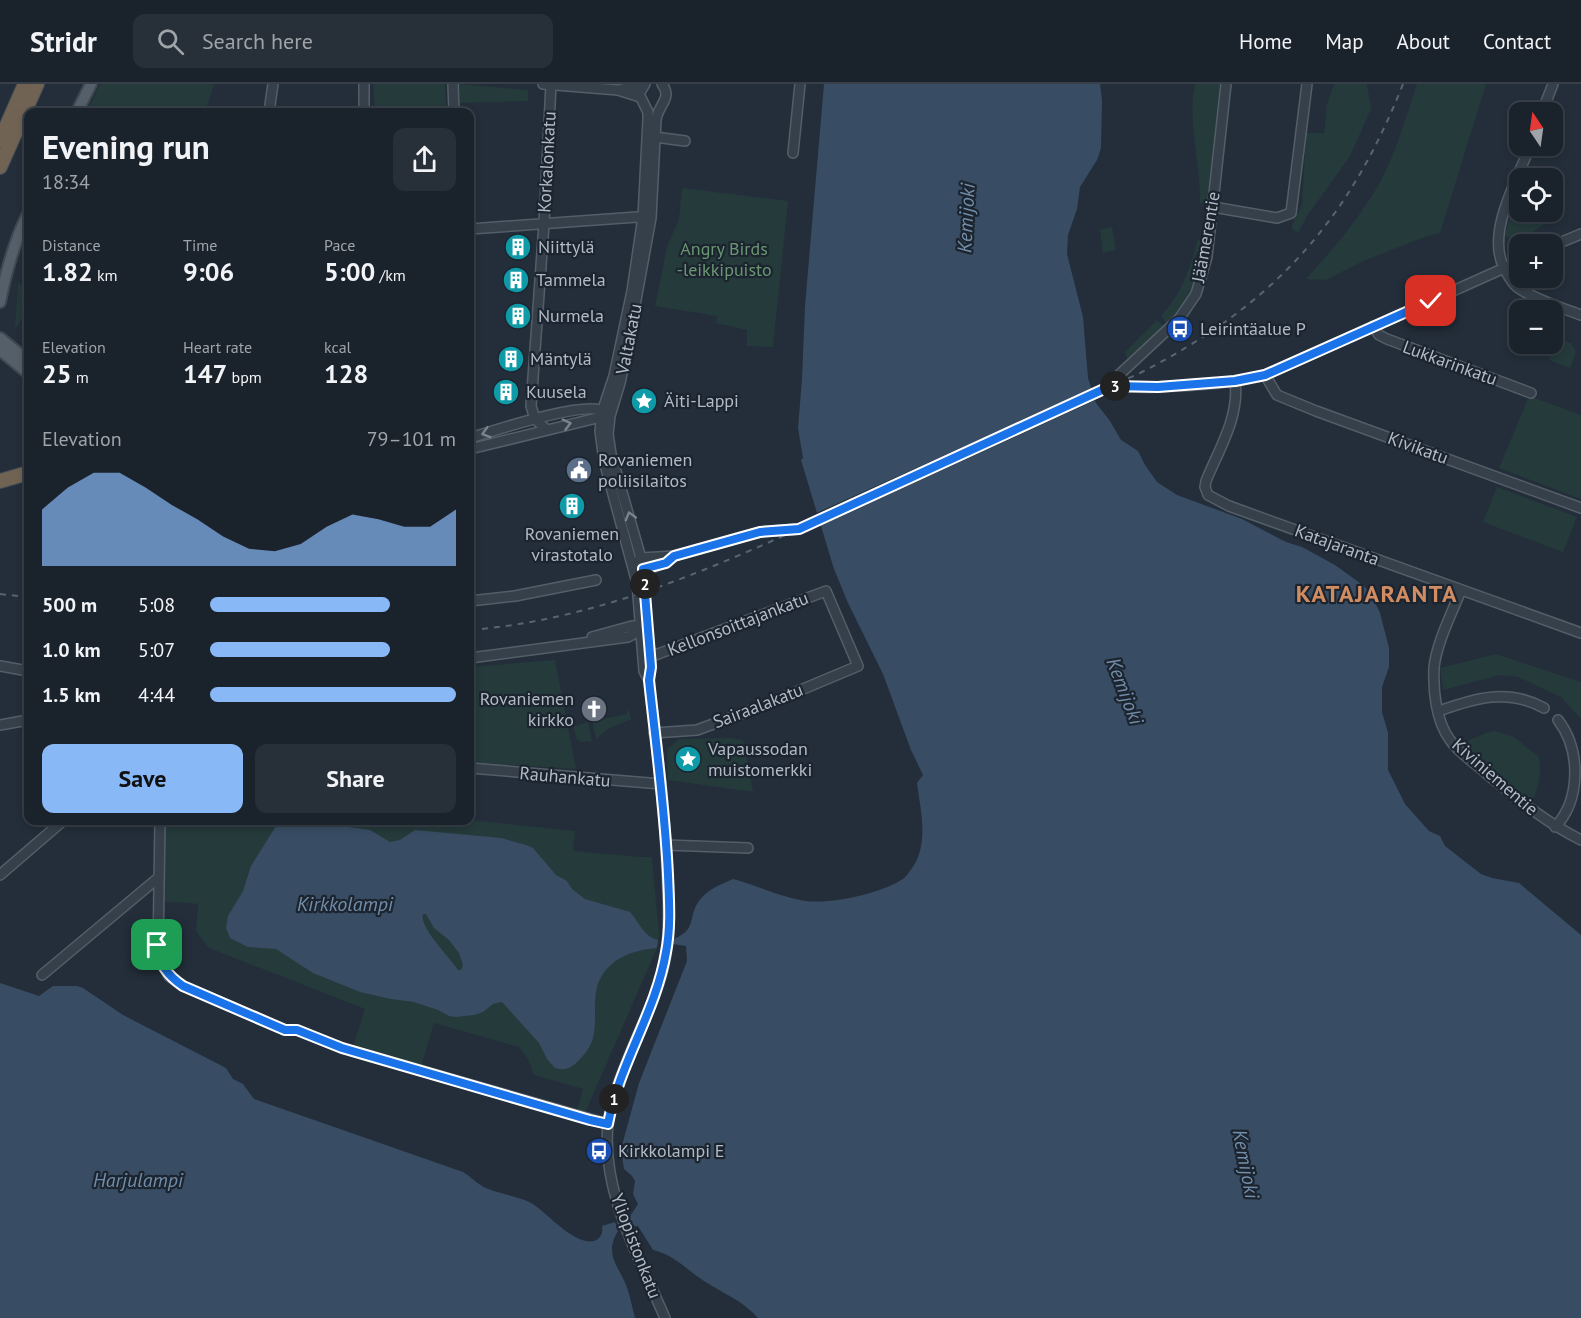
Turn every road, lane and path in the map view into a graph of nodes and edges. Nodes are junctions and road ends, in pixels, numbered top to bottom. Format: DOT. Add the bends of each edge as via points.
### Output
graph roads {
  1 [pos="25,84"];
  2 [pos="37,84"];
  3 [pos="91,84"];
  4 [pos="273,84"];
  5 [pos="364,84"];
  6 [pos="453,84"];
  7 [pos="548,84"];
  8 [pos="662,84"];
  9 [pos="800,84"];
  10 [pos="1226,84"];
  11 [pos="1307,84"];
  12 [pos="1553,84"];
  13 [pos="643,94"];
  14 [pos="1546,102"];
  15 [pos="661,106"];
  16 [pos="26,108"];
  17 [pos="79,108"];
  18 [pos="270,108"];
  19 [pos="364,108"];
  20 [pos="454,108"];
  21 [pos="24,113"];
  22 [pos="655,137"];
  23 [pos="0,141"];
  24 [pos="685,141"];
  25 [pos="793,153"];
  26 [pos="1526,156"];
  27 [pos="0,167"];
  28 [pos="1213,207"];
  29 [pos="647,217"];
  30 [pos="544,224"];
  31 [pos="474,230"];
  32 [pos="24,231"];
  33 [pos="1581,234"];
  34 [pos="1563,241"];
  35 [pos="1509,266"];
  36 [pos="1504,268"];
  37 [pos="0,302"];
  38 [pos="1581,315"];
  39 [pos="1373,326"];
  40 [pos="0,338"];
  41 [pos="0,350"];
  42 [pos="24,358"];
  43 [pos="24,370"];
  44 [pos="1124,372"];
  45 [pos="1265,375"];
  46 [pos="1235,381"];
  47 [pos="1133,387"];
  48 [pos="1104,389"];
  49 [pos="1532,393"];
  50 [pos="605,414"];
  51 [pos="535,419"];
  52 [pos="547,430"];
  53 [pos="474,437"];
  54 [pos="474,447"];
  55 [pos="24,466"];
  56 [pos="0,473"];
  57 [pos="24,474"];
  58 [pos="0,481"];
  59 [pos="1581,508"];
  60 [pos="674,556"];
  61 [pos="641,558"];
  62 [pos="633,565"];
  63 [pos="643,569"];
  64 [pos="597,580"];
  65 [pos="1461,590"];
  66 [pos="474,601"];
  67 [pos="643,628"];
  68 [pos="1581,633"];
  69 [pos="650,657"];
  70 [pos="474,658"];
  71 [pos="0,666"];
  72 [pos="858,666"];
  73 [pos="24,670"];
  74 [pos="649,680"];
  75 [pos="1544,708"];
  76 [pos="1438,711"];
  77 [pos="1557,720"];
  78 [pos="24,721"];
  79 [pos="0,725"];
  80 [pos="654,733"];
  81 [pos="474,768"];
  82 [pos="661,784"];
  83 [pos="58,825"];
  84 [pos="160,825"];
  85 [pos="1555,827"];
  86 [pos="1581,840"];
  87 [pos="666,845"];
  88 [pos="748,848"];
  89 [pos="0,875"];
  90 [pos="158,878"];
  91 [pos="42,975"];
  92 [pos="608,1124"];
  93 [pos="665,1318"];
  1 -- 23 [label="highway"];
  2 -- 16 [label="highway"];
  3 -- 17 [label="main road"];
  4 -- 18 [label="street"];
  5 -- 19 [label="street"];
  6 -- 20 [label="street"];
  7 -- 13 [label="street" via="620,90 629,87"];
  7 -- 30 [label="street, Korkalonkatu"];
  8 -- 15 [label="street, Valtakatu" via="667,97"];
  9 -- 25 [label="street"];
  10 -- 28 [label="street, Jäämerentie"];
  11 -- 28 [label="street" via="1291,213 1277,218"];
  12 -- 14 [label="street"];
  13 -- 15 [label="street" via="654,107"];
  13 -- 29 [label="street, Valtakatu" via="648,119"];
  15 -- 22 [label="street, Valtakatu"];
  21 -- 27 [label="highway"];
  22 -- 24 [label="street"];
  22 -- 29 [label="street, Valtakatu"];
  26 -- 36 [label="street" via="1498,235"];
  28 -- 44 [label="street, Jäämerentie" via="1205,264 1191,303"];
  29 -- 30 [label="street"];
  29 -- 50 [label="street, Valtakatu" via="623,372"];
  30 -- 31 [label="street"];
  30 -- 51 [label="street, Korkalonkatu" via="531,406"];
  32 -- 37 [label="main road" via="5,276"];
  33 -- 34 [label="street"];
  35 -- 36 [label="street"];
  36 -- 38 [label="street" via="1520,289"];
  36 -- 39 [label="street"];
  39 -- 45 [label="street"];
  39 -- 49 [label="street, Lukkarinkatu" via="1387,339"];
  40 -- 42 [label="main road"];
  41 -- 43 [label="main road"];
  44 -- 47 [label="street" via="1126,382"];
  44 -- 48 [label="street, Jäämerentie"];
  45 -- 46 [label="street"];
  45 -- 59 [label="street, Kivikatu" via="1277,394 1316,411"];
  46 -- 47 [label="street"];
  46 -- 65 [label="street, Katajaranta" via="1235,410 1206,481 1208,495"];
  47 -- 48 [label="street"];
  48 -- 60 [label="street" via="799,529 760,532"];
  50 -- 51 [label="street" via="576,410"];
  52 -- 50 [label="street, one-way"];
  61 -- 50 [label="street, Valtakatu, one-way" via="611,454"];
  50 -- 62 [label="street, Valtakatu" via="601,437 604,460"];
  51 -- 52 [label="street"];
  51 -- 53 [label="street, one-way"];
  52 -- 54 [label="street"];
  55 -- 56 [label="highway"];
  57 -- 58 [label="highway"];
  60 -- 61 [label="street"];
  60 -- 63 [label="street" via="666,563"];
  61 -- 62 [label="street"];
  61 -- 63 [label="street, Valtakatu"];
  62 -- 63 [label="street"];
  62 -- 67 [label="street, Yliopistonkatu"];
  63 -- 67 [label="street, Yliopistonkatu"];
  64 -- 66 [label="street"];
  65 -- 68 [label="street, Katajaranta"];
  65 -- 76 [label="street, Kiviniementie" via="1435,662"];
  67 -- 69 [label="street, Yliopistonkatu"];
  67 -- 70 [label="street" via="628,637"];
  67 -- 74 [label="street, Yliopistonkatu" via="644,671"];
  69 -- 72 [label="street, Kellonsoittajankatu" via="826,591"];
  69 -- 74 [label="street, Yliopistonkatu"];
  71 -- 73 [label="street"];
  72 -- 80 [label="street, Sairaalakatu" via="697,730"];
  74 -- 80 [label="street, Yliopistonkatu"];
  75 -- 76 [label="street" via="1520,698 1500,696"];
  76 -- 85 [label="street, Kiviniementie" via="1450,741"];
  77 -- 85 [label="street" via="1568,738 1577,768 1572,804"];
  78 -- 79 [label="street"];
  80 -- 82 [label="street, Yliopistonkatu"];
  81 -- 82 [label="street, Rauhankatu"];
  82 -- 87 [label="street, Yliopistonkatu"];
  83 -- 89 [label="street"];
  84 -- 90 [label="street"];
  85 -- 86 [label="street, Kiviniementie"];
  87 -- 88 [label="street"];
  87 -- 92 [label="street, Yliopistonkatu" via="667,950 652,1002 618,1085"];
  90 -- 91 [label="street"];
  90 -- 92 [label="street" via="158,955 169,976 183,986 285,1030 297,1030 342,1048"];
  92 -- 93 [label="street, Yliopistonkatu" via="608,1161 618,1205"];
}
